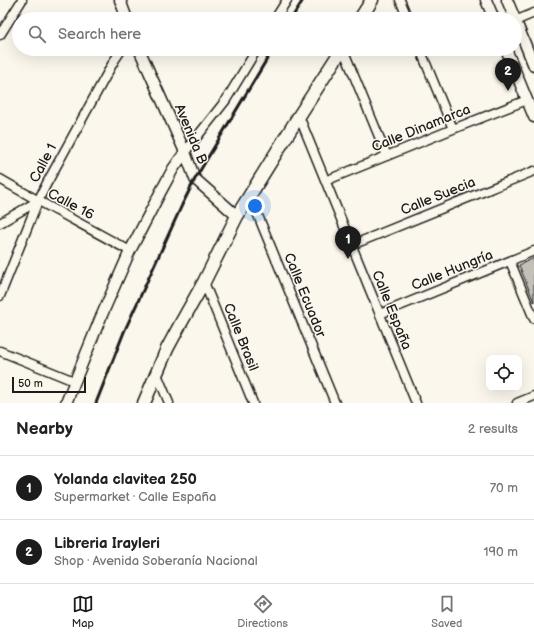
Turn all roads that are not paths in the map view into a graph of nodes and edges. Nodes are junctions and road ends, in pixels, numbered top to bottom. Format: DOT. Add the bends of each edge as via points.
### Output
graph roads {
  1 [pos="21,0"];
  2 [pos="120,0"];
  3 [pos="287,0"];
  4 [pos="372,0"];
  5 [pos="400,0"];
  6 [pos="486,0"];
  7 [pos="507,0"];
  8 [pos="14,12"];
  9 [pos="124,12"];
  10 [pos="279,12"];
  11 [pos="364,12"];
  12 [pos="405,12"];
  13 [pos="491,12"];
  14 [pos="512,12"];
  15 [pos="534,13"];
  16 [pos="12,15"];
  17 [pos="522,17"];
  18 [pos="0,35"];
  19 [pos="522,37"];
  20 [pos="117,56"];
  21 [pos="143,56"];
  22 [pos="253,56"];
  23 [pos="338,56"];
  24 [pos="345,56"];
  25 [pos="423,56"];
  26 [pos="510,56"];
  27 [pos="534,66"];
  28 [pos="531,99"];
  29 [pos="299,116"];
  30 [pos="534,117"];
  31 [pos="453,129"];
  32 [pos="185,152"];
  33 [pos="386,156"];
  34 [pos="534,171"];
  35 [pos="0,178"];
  36 [pos="325,181"];
  37 [pos="250,196"];
  38 [pos="38,201"];
  39 [pos="237,216"];
  40 [pos="0,223"];
  41 [pos="352,245"];
  42 [pos="130,251"];
  43 [pos="534,251"];
  44 [pos="510,261"];
  45 [pos="204,282"];
  46 [pos="0,296"];
  47 [pos="380,314"];
  48 [pos="534,319"];
  49 [pos="0,351"];
  50 [pos="157,374"];
  51 [pos="74,381"];
  52 [pos="534,396"];
  53 [pos="66,403"];
  54 [pos="144,403"];
  55 [pos="169,403"];
  56 [pos="253,403"];
  57 [pos="335,403"];
  58 [pos="416,403"];
  59 [pos="517,403"];
  1 -- 8 [label="street"];
  2 -- 9 [label="street"];
  3 -- 10 [label="street"];
  4 -- 11 [label="main road"];
  5 -- 12 [label="street"];
  6 -- 13 [label="street"];
  7 -- 14 [label="street"];
  15 -- 17 [label="street"];
  16 -- 18 [label="street"];
  19 -- 27 [label="street"];
  20 -- 38 [label="street, Calle 1"];
  21 -- 32 [label="street, Avenida B"];
  22 -- 32 [label="street" via="226,100"];
  23 -- 29 [label="main road"];
  24 -- 33 [label="street"];
  25 -- 31 [label="street"];
  26 -- 28 [label="street"];
  28 -- 30 [label="street"];
  28 -- 31 [label="street, Calle Dinamarca"];
  29 -- 36 [label="street, Calle España"];
  29 -- 37 [label="main road"];
  31 -- 33 [label="street, Calle Dinamarca"];
  32 -- 39 [label="street, Avenida B" via="195,179"];
  32 -- 42 [label="street" via="163,187"];
  33 -- 36 [label="street, Calle Dinamarca"];
  34 -- 41 [label="street, Calle Suecia"];
  35 -- 38 [label="street, Calle 16"];
  36 -- 41 [label="street, Calle España"];
  37 -- 39 [label="main road"];
  37 -- 57 [label="street, Calle Ecuador"];
  38 -- 40 [label="street"];
  38 -- 42 [label="street, Calle 16"];
  38 -- 46 [label="street, Calle 1"];
  39 -- 45 [label="main road"];
  41 -- 47 [label="street, Calle España"];
  42 -- 51 [label="street"];
  43 -- 44 [label="street, Calle Hungría"];
  44 -- 47 [label="street, Calle Hungría"];
  44 -- 48 [label="street"];
  45 -- 50 [label="main road" via="180,322"];
  45 -- 56 [label="street, Calle Brasil"];
  47 -- 58 [label="street, Calle España"];
  49 -- 51 [label="street"];
  50 -- 54 [label="main road"];
  50 -- 55 [label="street"];
  51 -- 53 [label="street"];
  52 -- 59 [label="street"];
}
